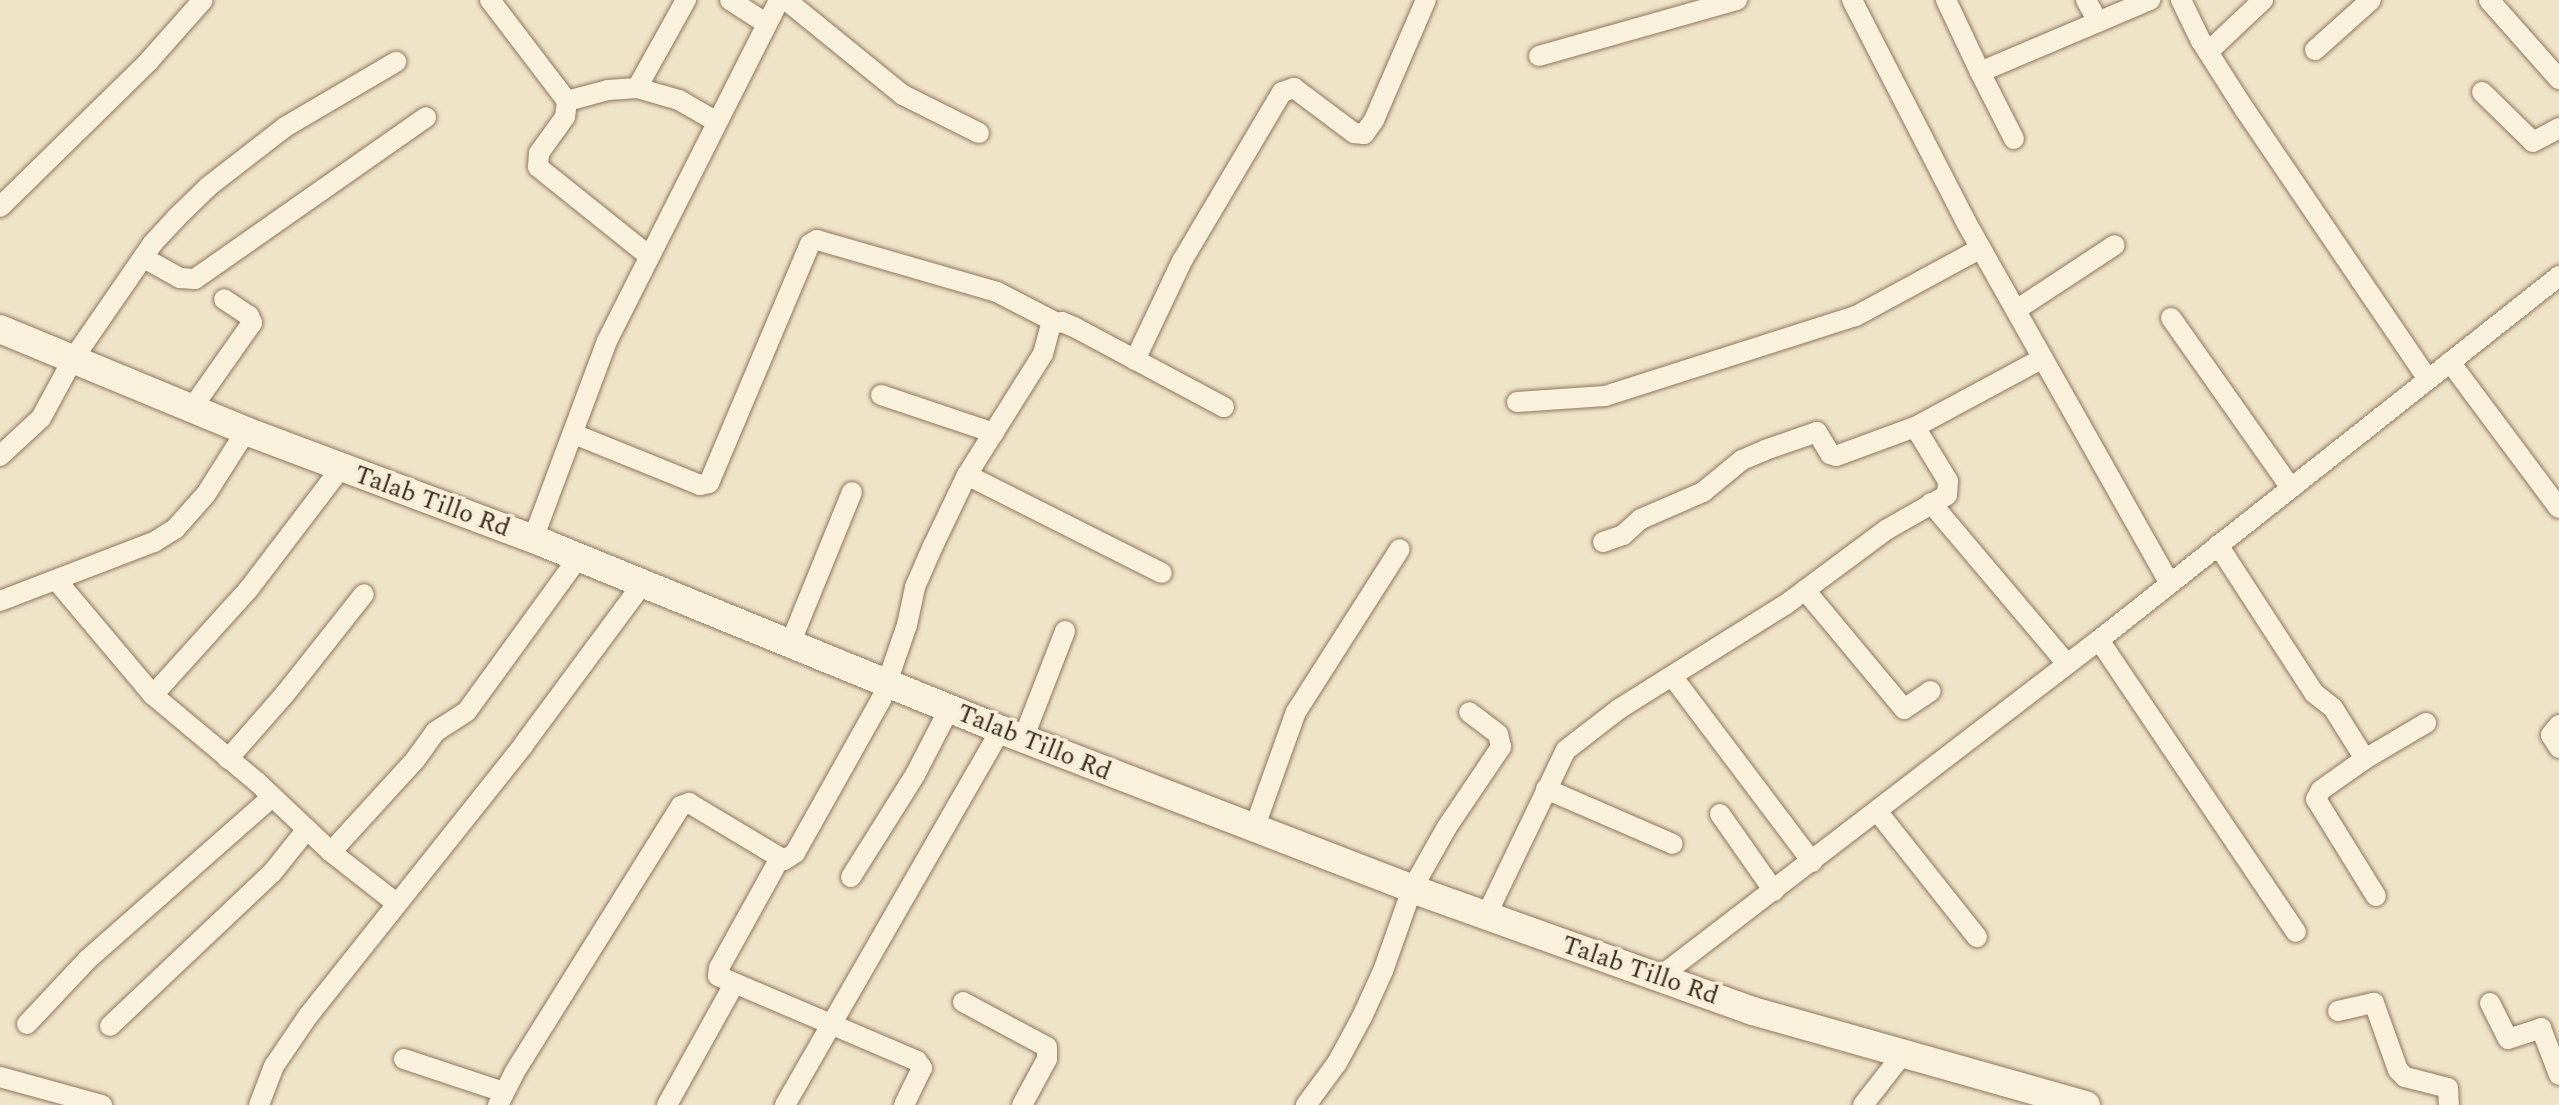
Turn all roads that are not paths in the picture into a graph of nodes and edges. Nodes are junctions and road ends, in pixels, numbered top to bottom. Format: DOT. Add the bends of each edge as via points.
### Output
graph roads {
  1 [pos="203,0"];
  2 [pos="490,0"];
  3 [pos="686,0"];
  4 [pos="730,0"];
  5 [pos="779,0"];
  6 [pos="786,0"];
  7 [pos="1426,0"];
  8 [pos="1737,0"];
  9 [pos="1852,0"];
  10 [pos="1946,0"];
  11 [pos="2086,0"];
  12 [pos="2150,0"];
  13 [pos="2181,0"];
  14 [pos="2263,0"];
  15 [pos="2371,0"];
  16 [pos="2489,0"];
  17 [pos="2098,22"];
  18 [pos="767,24"];
  19 [pos="2315,50"];
  20 [pos="2208,52"];
  21 [pos="1539,56"];
  22 [pos="396,62"];
  23 [pos="1980,72"];
  24 [pos="2559,79"];
  25 [pos="637,88"];
  26 [pos="2482,92"];
  27 [pos="567,101"];
  28 [pos="426,117"];
  29 [pos="717,122"];
  30 [pos="2559,128"];
  31 [pos="979,133"];
  32 [pos="2014,139"];
  33 [pos="0,207"];
  34 [pos="2115,245"];
  35 [pos="1981,248"];
  36 [pos="648,255"];
  37 [pos="144,258"];
  38 [pos="2559,276"];
  39 [pos="224,299"];
  40 [pos="2016,310"];
  41 [pos="2171,318"];
  42 [pos="1055,322"];
  43 [pos="0,329"];
  44 [pos="2043,358"];
  45 [pos="73,359"];
  46 [pos="1135,360"];
  47 [pos="2450,362"];
  48 [pos="2428,379"];
  49 [pos="881,395"];
  50 [pos="1517,402"];
  51 [pos="1224,407"];
  52 [pos="192,408"];
  53 [pos="1915,427"];
  54 [pos="246,431"];
  55 [pos="994,433"];
  56 [pos="574,434"];
  57 [pos="0,456"];
  58 [pos="341,468"];
  59 [pos="967,475"];
  60 [pos="2290,487"];
  61 [pos="852,492"];
  62 [pos="1931,503"];
  63 [pos="2559,508"];
  64 [pos="533,539"];
  65 [pos="1603,542"];
  66 [pos="2218,545"];
  67 [pos="1400,549"];
  68 [pos="579,557"];
  69 [pos="1162,573"];
  70 [pos="57,581"];
  71 [pos="643,583"];
  72 [pos="2169,583"];
  73 [pos="1805,590"];
  74 [pos="364,594"];
  75 [pos="0,601"];
  76 [pos="1065,631"];
  77 [pos="2099,640"];
  78 [pos="790,644"];
  79 [pos="2067,664"];
  80 [pos="1672,676"];
  81 [pos="887,684"];
  82 [pos="1931,691"];
  83 [pos="153,695"];
  84 [pos="949,709"];
  85 [pos="1469,712"];
  86 [pos="2426,723"];
  87 [pos="2559,725"];
  88 [pos="1012,734"];
  89 [pos="2559,748"];
  90 [pos="228,759"];
  91 [pos="2365,759"];
  92 [pos="1546,789"];
  93 [pos="272,797"];
  94 [pos="1877,811"];
  95 [pos="1720,814"];
  96 [pos="307,829"];
  97 [pos="1254,829"];
  98 [pos="1673,844"];
  99 [pos="331,852"];
  100 [pos="780,858"];
  101 [pos="1812,862"];
  102 [pos="851,877"];
  103 [pos="1412,889"];
  104 [pos="1774,891"];
  105 [pos="2376,896"];
  106 [pos="396,903"];
  107 [pos="1486,916"];
  108 [pos="2296,932"];
  109 [pos="1977,937"];
  110 [pos="1657,979"];
  111 [pos="734,984"];
  112 [pos="963,1002"];
  113 [pos="2490,1003"];
  114 [pos="2338,1011"];
  115 [pos="27,1024"];
  116 [pos="830,1024"];
  117 [pos="110,1026"];
  118 [pos="1902,1055"];
  119 [pos="404,1059"];
  120 [pos="2559,1075"];
  121 [pos="0,1077"];
  122 [pos="30,1097"];
  123 [pos="501,1099"];
  124 [pos="102,1105"];
  125 [pos="259,1105"];
  126 [pos="667,1105"];
  127 [pos="785,1105"];
  128 [pos="904,1105"];
  129 [pos="1022,1105"];
  130 [pos="1306,1105"];
  131 [pos="1863,1105"];
  132 [pos="2086,1105"];
  133 [pos="2449,1105"];
  1 -- 33 [label="street" via="149,61"];
  2 -- 27 [label="street"];
  3 -- 25 [label="street"];
  4 -- 18 [label="street"];
  5 -- 18 [label="street"];
  6 -- 31 [label="street" via="903,95"];
  7 -- 46 [label="street" via="1364,134 1354,133 1294,88 1282,92 1182,261"];
  8 -- 21 [label="street"];
  9 -- 35 [label="street"];
  10 -- 23 [label="street"];
  11 -- 17 [label="street"];
  12 -- 17 [label="street"];
  13 -- 20 [label="street"];
  14 -- 20 [label="street"];
  15 -- 19 [label="street"];
  16 -- 24 [label="street"];
  17 -- 23 [label="street"];
  18 -- 29 [label="street"];
  20 -- 48 [label="street"];
  22 -- 37 [label="street" via="307,112 233,167 176,218"];
  23 -- 32 [label="street"];
  25 -- 27 [label="street"];
  25 -- 29 [label="street" via="679,100"];
  26 -- 30 [label="street" via="2533,142"];
  27 -- 36 [label="street" via="565,117 539,153 538,167"];
  28 -- 37 [label="street" via="195,279 180,278"];
  29 -- 36 [label="street"];
  34 -- 40 [label="street"];
  35 -- 40 [label="street"];
  35 -- 50 [label="street" via="1856,316 1605,396"];
  36 -- 56 [label="street" via="607,341"];
  37 -- 45 [label="street"];
  38 -- 47 [label="street"];
  39 -- 52 [label="street" via="252,323"];
  40 -- 44 [label="street"];
  41 -- 60 [label="street"];
  42 -- 46 [label="street"];
  42 -- 55 [label="street" via="1040,359"];
  42 -- 56 [label="street" via="997,292 817,240 810,244 709,483 700,485"];
  43 -- 45 [label="main road, Talab Tillo Rd"];
  44 -- 53 [label="street"];
  44 -- 72 [label="street"];
  45 -- 52 [label="main road, Talab Tillo Rd"];
  45 -- 57 [label="street" via="41,418"];
  46 -- 51 [label="street"];
  47 -- 48 [label="street"];
  47 -- 63 [label="street"];
  48 -- 60 [label="street"];
  49 -- 55 [label="street"];
  52 -- 54 [label="main road, Talab Tillo Rd"];
  53 -- 62 [label="street" via="1950,486 1947,495"];
  53 -- 65 [label="street" via="1836,456 1817,432 1765,450 1742,460 1703,492"];
  54 -- 58 [label="main road, Talab Tillo Rd"];
  54 -- 70 [label="street" via="206,494 175,529"];
  55 -- 59 [label="street"];
  56 -- 64 [label="street"];
  58 -- 64 [label="main road, Talab Tillo Rd"];
  58 -- 83 [label="street" via="248,590"];
  59 -- 69 [label="street"];
  59 -- 81 [label="street" via="915,587"];
  60 -- 66 [label="street"];
  61 -- 78 [label="street"];
  62 -- 73 [label="street"];
  62 -- 79 [label="street"];
  64 -- 68 [label="main road, Talab Tillo Rd"];
  66 -- 72 [label="street"];
  66 -- 91 [label="street" via="2314,693 2333,708"];
  67 -- 97 [label="street" via="1296,712"];
  68 -- 71 [label="main road, Talab Tillo Rd"];
  68 -- 99 [label="street" via="467,711 435,732"];
  70 -- 75 [label="street"];
  70 -- 83 [label="street"];
  71 -- 78 [label="main road, Talab Tillo Rd"];
  71 -- 106 [label="street" via="524,744"];
  72 -- 77 [label="street"];
  73 -- 80 [label="street"];
  73 -- 82 [label="street" via="1904,709"];
  74 -- 90 [label="street"];
  76 -- 88 [label="street"];
  77 -- 79 [label="street"];
  77 -- 108 [label="street"];
  78 -- 81 [label="main road, Talab Tillo Rd"];
  79 -- 94 [label="street"];
  80 -- 92 [label="street" via="1572,744"];
  80 -- 101 [label="street"];
  81 -- 84 [label="main road, Talab Tillo Rd"];
  81 -- 100 [label="street" via="795,853"];
  83 -- 90 [label="street"];
  84 -- 88 [label="main road, Talab Tillo Rd"];
  84 -- 102 [label="street"];
  85 -- 103 [label="street" via="1502,743"];
  86 -- 91 [label="street"];
  87 -- 89 [label="street" via="2551,735"];
  88 -- 97 [label="main road, Talab Tillo Rd"];
  88 -- 116 [label="street"];
  90 -- 93 [label="street"];
  91 -- 105 [label="street" via="2316,799"];
  92 -- 98 [label="street"];
  92 -- 107 [label="street"];
  93 -- 96 [label="street"];
  93 -- 115 [label="street" via="87,960"];
  94 -- 101 [label="street"];
  94 -- 109 [label="street"];
  95 -- 104 [label="street"];
  96 -- 99 [label="street"];
  96 -- 117 [label="street" via="272,873"];
  97 -- 103 [label="main road, Talab Tillo Rd"];
  99 -- 106 [label="street"];
  100 -- 111 [label="street" via="719,968 718,976"];
  100 -- 123 [label="street" via="689,803 681,806"];
  101 -- 104 [label="street"];
  103 -- 107 [label="main road, Talab Tillo Rd"];
  103 -- 130 [label="street" via="1362,1017"];
  104 -- 110 [label="street"];
  106 -- 125 [label="street" via="280,1056"];
  107 -- 110 [label="main road, Talab Tillo Rd"];
  110 -- 118 [label="main road, Talab Tillo Rd"];
  111 -- 116 [label="street"];
  111 -- 126 [label="street"];
  112 -- 129 [label="street" via="1047,1047 1047,1059"];
  113 -- 120 [label="street" via="2508,1039 2541,1028"];
  114 -- 133 [label="street" via="2374,1003 2398,1070 2405,1077 2448,1088"];
  116 -- 127 [label="street"];
  116 -- 128 [label="street" via="921,1064"];
  118 -- 131 [label="street"];
  118 -- 132 [label="main road, Talab Tillo Rd"];
  119 -- 123 [label="street"];
  121 -- 122 [label="street"];
  122 -- 124 [label="street"];
}
